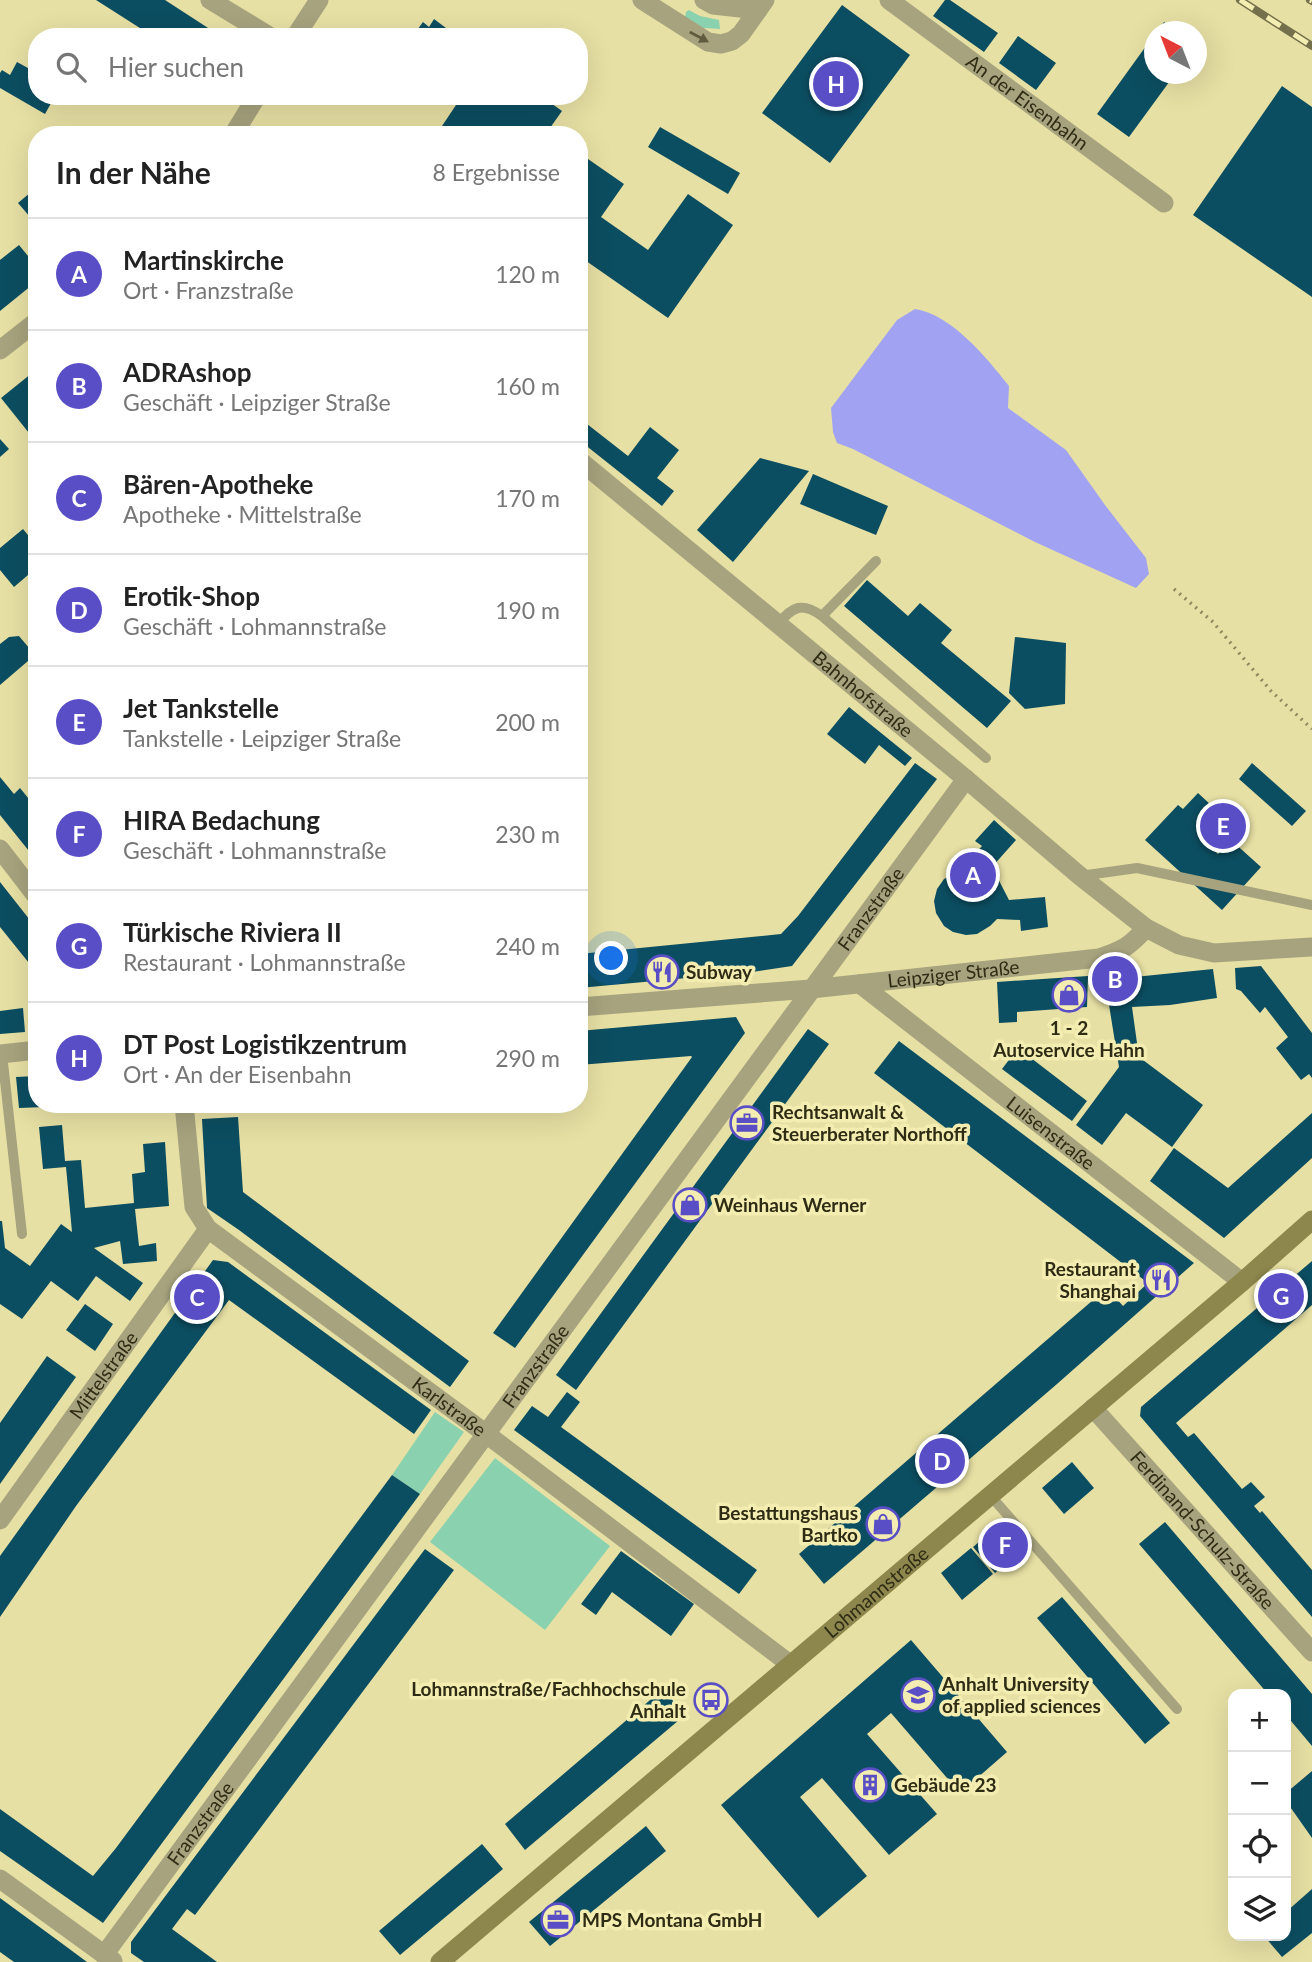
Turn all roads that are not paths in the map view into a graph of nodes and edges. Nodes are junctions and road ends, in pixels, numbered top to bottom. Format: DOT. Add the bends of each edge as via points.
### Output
graph roads {
  1 [pos="209,0"];
  2 [pos="319,0"];
  3 [pos="642,0"];
  4 [pos="704,0"];
  5 [pos="889,0"];
  6 [pos="761,3"];
  7 [pos="256,28"];
  8 [pos="301,28"];
  9 [pos="251,105"];
  10 [pos="239,126"];
  11 [pos="1164,203"];
  12 [pos="28,328"];
  13 [pos="0,350"];
  14 [pos="588,467"];
  15 [pos="876,561"];
  16 [pos="822,616"];
  17 [pos="778,624"];
  18 [pos="986,758"];
  19 [pos="966,779"];
  20 [pos="0,849"];
  21 [pos="1080,876"];
  22 [pos="28,885"];
  23 [pos="1312,905"];
  24 [pos="1146,928"];
  25 [pos="1312,947"];
  26 [pos="860,984"];
  27 [pos="811,989"];
  28 [pos="588,1006"];
  29 [pos="28,1051"];
  30 [pos="1,1054"];
  31 [pos="185,1113"];
  32 [pos="1312,1220"];
  33 [pos="208,1229"];
  34 [pos="22,1234"];
  35 [pos="1242,1282"];
  36 [pos="1093,1408"];
  37 [pos="485,1433"];
  38 [pos="990,1495"];
  39 [pos="0,1520"];
  40 [pos="1312,1653"];
  41 [pos="790,1664"];
  42 [pos="1177,1709"];
  43 [pos="0,1879"];
  44 [pos="109,1958"];
  45 [pos="440,1962"];
  1 -- 7 [label="street"];
  2 -- 8 [label="street"];
  3 -- 6 [label="street, one-way" via="708,42 721,44 741,34"];
  4 -- 6 [label="street" via="713,5"];
  5 -- 11 [label="street, An der Eisenbahn"];
  9 -- 10 [label="street"];
  12 -- 13 [label="street"];
  14 -- 17 [label="street, Bahnhofstraße"];
  15 -- 16 [label="lane"];
  16 -- 17 [label="lane" via="798,608"];
  16 -- 18 [label="lane"];
  17 -- 19 [label="street, Bahnhofstraße"];
  19 -- 21 [label="street, Bahnhofstraße"];
  19 -- 27 [label="street, Franzstraße"];
  20 -- 22 [label="street"];
  21 -- 23 [label="lane" via="1137,868"];
  21 -- 24 [label="street, Bahnhofstraße"];
  24 -- 25 [label="street" via="1178,945 1214,953"];
  24 -- 26 [label="street, Leipziger Straße" via="1122,951 1099,958"];
  26 -- 27 [label="street, Leipziger Straße"];
  26 -- 35 [label="street, Luisenstraße"];
  27 -- 28 [label="street, Leipziger Straße"];
  27 -- 37 [label="street, Franzstraße"];
  29 -- 30 [label="street"];
  30 -- 34 [label="lane"];
  31 -- 33 [label="street, Karlstraße" via="194,1207"];
  32 -- 35 [label="main road, Lohmannstraße"];
  33 -- 37 [label="street, Karlstraße"];
  33 -- 39 [label="street, Mittelstraße"];
  35 -- 36 [label="main road, Lohmannstraße"];
  36 -- 38 [label="main road, Lohmannstraße"];
  36 -- 40 [label="street, Ferdinand-Schulz-Straße"];
  37 -- 41 [label="street, Karlstraße"];
  37 -- 44 [label="street, Franzstraße"];
  38 -- 41 [label="main road, Lohmannstraße"];
  38 -- 42 [label="lane"];
  41 -- 45 [label="main road, Lohmannstraße"];
  43 -- 44 [label="street"];
}
